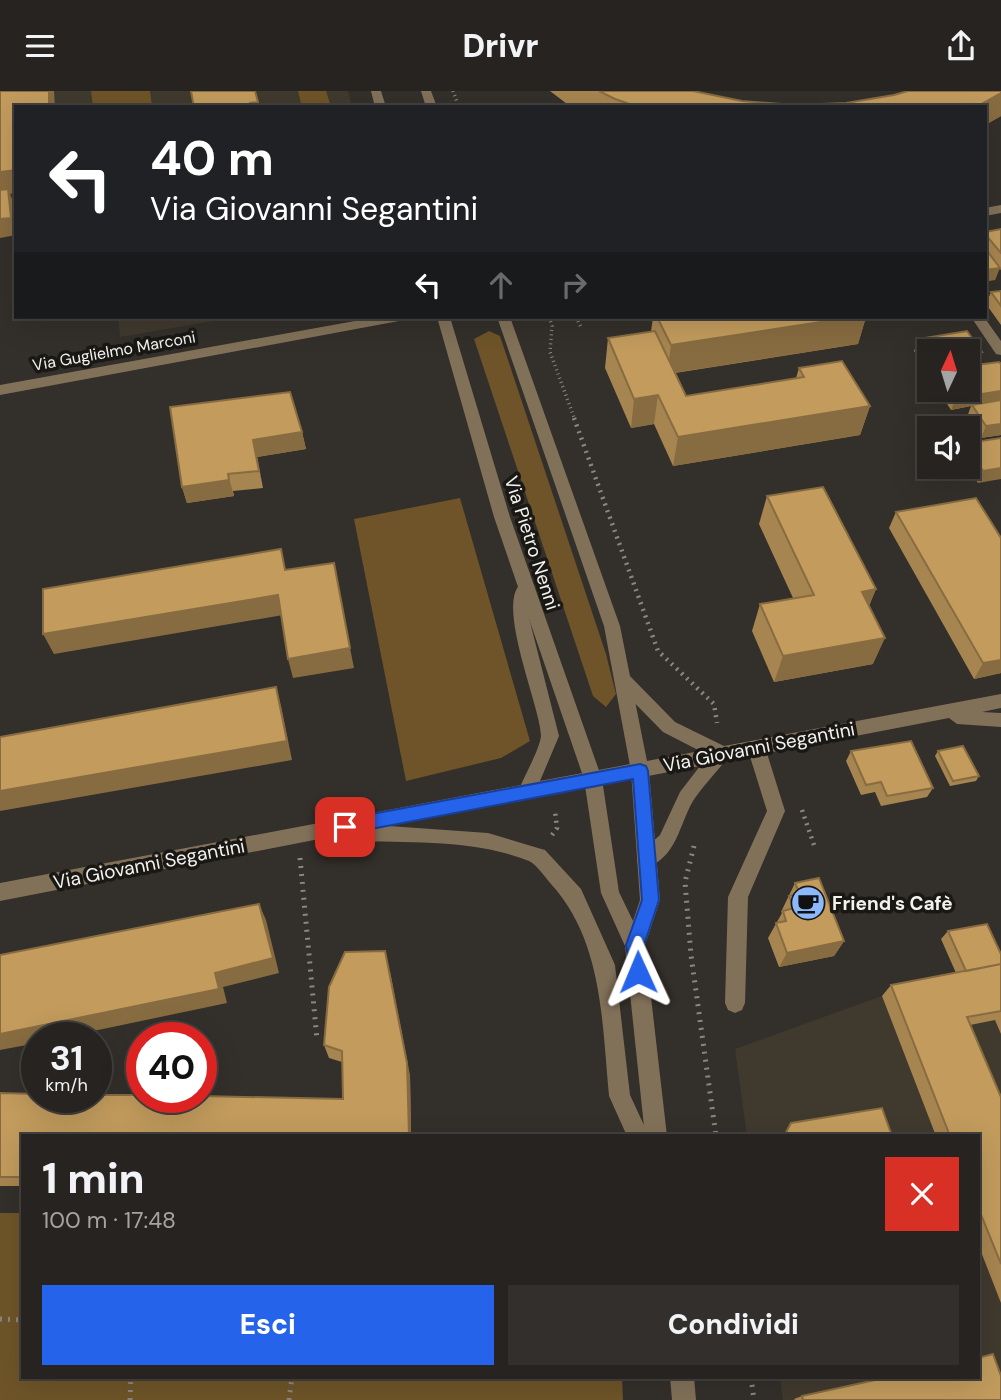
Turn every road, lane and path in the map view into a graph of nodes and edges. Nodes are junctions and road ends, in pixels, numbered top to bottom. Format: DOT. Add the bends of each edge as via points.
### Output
graph roads {
  1 [pos="389,319"];
  2 [pos="444,319"];
  3 [pos="504,319"];
  4 [pos="550,319"];
  5 [pos="577,319"];
  6 [pos="978,319"];
  7 [pos="580,327"];
  8 [pos="1001,351"];
  9 [pos="0,390"];
  10 [pos="526,587"];
  11 [pos="622,679"];
  12 [pos="1001,701"];
  13 [pos="932,715"];
  14 [pos="1001,720"];
  15 [pos="756,747"];
  16 [pos="721,753"];
  17 [pos="640,771"];
  18 [pos="593,779"];
  19 [pos="527,792"];
  20 [pos="319,832"];
  21 [pos="298,836"];
  22 [pos="695,841"];
  23 [pos="646,860"];
  24 [pos="0,892"];
  25 [pos="635,945"];
  26 [pos="735,1003"];
  27 [pos="317,1040"];
  28 [pos="637,1134"];
  29 [pos="656,1134"];
  30 [pos="716,1134"];
  31 [pos="0,1319"];
  32 [pos="21,1320"];
  33 [pos="131,1379"];
  34 [pos="292,1379"];
  35 [pos="682,1379"];
  36 [pos="751,1379"];
  37 [pos="131,1400"];
  38 [pos="289,1400"];
  39 [pos="684,1400"];
  40 [pos="754,1400"];
  1 -- 9 [label="street, Via Guglielmo Marconi"];
  2 -- 10 [label="street, Via Pietro Nenni"];
  3 -- 11 [label="street" via="612,627"];
  4 -- 16 [label="path" via="550,352 658,651 714,704"];
  5 -- 7 [label="path"];
  6 -- 8 [label="street"];
  10 -- 18 [label="street, Via Pietro Nenni"];
  10 -- 19 [label="street" via="519,610 550,736"];
  11 -- 16 [label="street" via="669,727"];
  11 -- 17 [label="street"];
  12 -- 13 [label="street, Via Giovanni Segantini"];
  13 -- 14 [label="street, Via Giovanni Segantini"];
  13 -- 15 [label="street, Via Giovanni Segantini"];
  15 -- 16 [label="street, Via Giovanni Segantini"];
  15 -- 26 [label="street" via="776,811 738,897"];
  16 -- 17 [label="street, Via Giovanni Segantini"];
  16 -- 23 [label="street" via="686,797 667,841"];
  17 -- 18 [label="street, Via Giovanni Segantini"];
  17 -- 23 [label="street"];
  18 -- 19 [label="street, Via Giovanni Segantini"];
  18 -- 25 [label="street, Via Pietro Nenni" via="610,893"];
  19 -- 20 [label="street, Via Giovanni Segantini"];
  20 -- 21 [label="street, Via Giovanni Segantini"];
  20 -- 28 [label="street" via="488,841 538,856 574,895 605,965 620,1096"];
  21 -- 24 [label="street, Via Giovanni Segantini"];
  21 -- 27 [label="path"];
  22 -- 30 [label="path" via="685,882"];
  23 -- 25 [label="street" via="650,900"];
  25 -- 29 [label="street"];
  31 -- 32 [label="path"];
  33 -- 37 [label="path"];
  34 -- 38 [label="path"];
  35 -- 39 [label="street"];
  36 -- 40 [label="path"];
}
